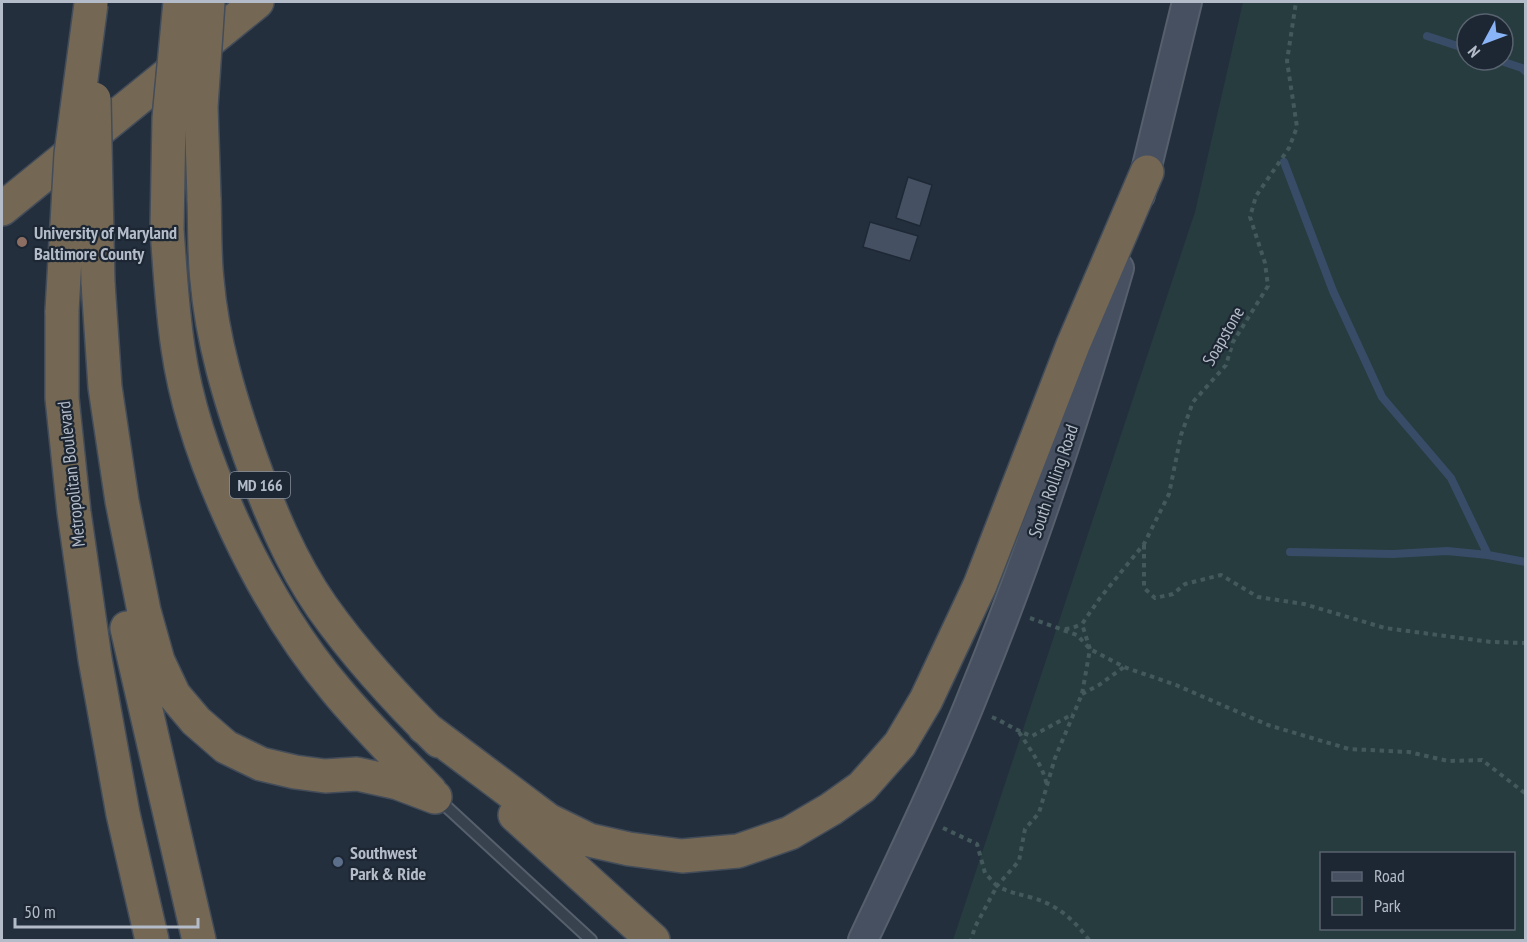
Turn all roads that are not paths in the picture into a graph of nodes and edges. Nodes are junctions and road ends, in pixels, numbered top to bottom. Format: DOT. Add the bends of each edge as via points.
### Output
graph roads {
  1 [pos="180,2"];
  2 [pos="208,2"];
  3 [pos="257,2"];
  4 [pos="1187,2"];
  5 [pos="92,3"];
  6 [pos="1147,172"];
  7 [pos="2,209"];
  8 [pos="80,297"];
  9 [pos="424,727"];
  10 [pos="435,796"];
  11 [pos="152,940"];
  12 [pos="200,940"];
  13 [pos="591,940"];
  14 [pos="653,940"];
  15 [pos="863,940"];
  1 -- 10 [label="highway, bridge" via="169,118 167,230 178,349 196,428 253,562 293,631 336,690"];
  2 -- 9 [label="highway, MD 166, bridge" via="201,107 207,279 216,342 234,410 286,547 321,606 365,663"];
  3 -- 7 [label="highway"];
  4 -- 6 [label="main road, South Rolling Road"];
  5 -- 8 [label="highway, bridge"];
  5 -- 8 [label="highway, Metropolitan Boulevard, bridge" via="70,154"];
  6 -- 9 [label="highway" via="1072,345 980,585 926,700 900,744 862,787 790,832 738,851 682,856 629,849 589,840 548,820"];
  6 -- 15 [label="main road, South Rolling Road" via="1084,389 1023,567 969,707"];
  8 -- 10 [label="highway" via="105,387 144,611 158,661 174,695 226,747 261,764 315,775 357,774"];
  8 -- 11 [label="highway, Metropolitan Boulevard" via="62,398 74,512 123,814"];
  8 -- 12 [label="highway" via="84,392 100,506"];
  9 -- 14 [label="highway, MD 166"];
  10 -- 13 [label="lane"];
}
